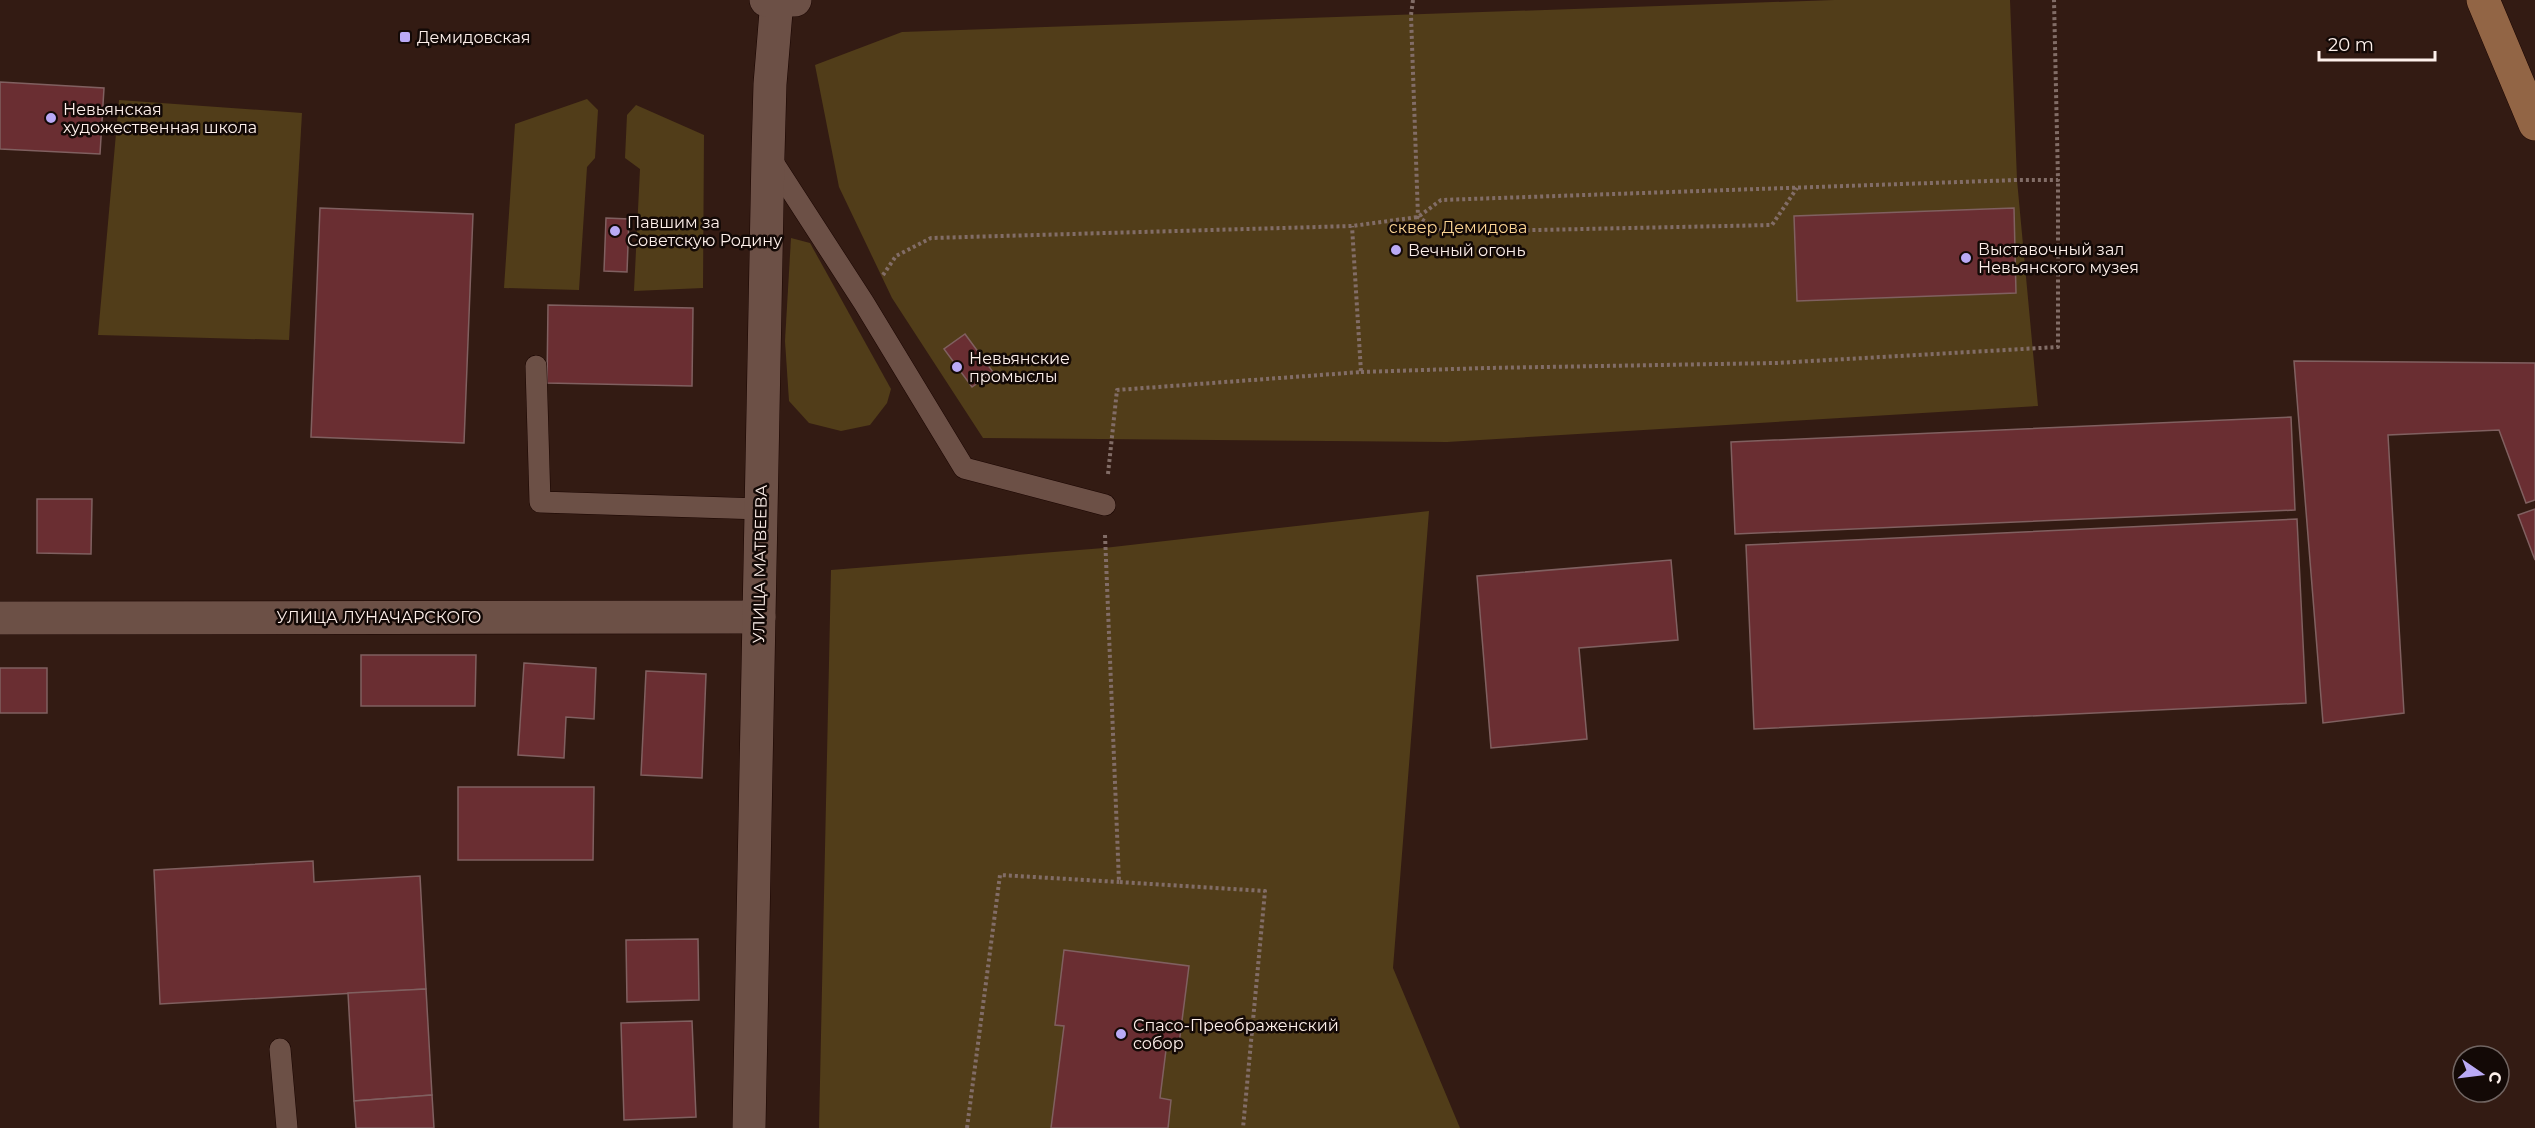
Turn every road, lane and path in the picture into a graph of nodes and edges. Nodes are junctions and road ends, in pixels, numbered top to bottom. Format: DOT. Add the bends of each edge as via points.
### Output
graph roads {
  1 [pos="766,0"];
  2 [pos="777,0"];
  3 [pos="795,0"];
  4 [pos="1413,0"];
  5 [pos="2054,0"];
  6 [pos="2482,0"];
  7 [pos="2535,124"];
  8 [pos="768,156"];
  9 [pos="2058,180"];
  10 [pos="1797,188"];
  11 [pos="1418,217"];
  12 [pos="1352,226"];
  13 [pos="864,303"];
  14 [pos="536,366"];
  15 [pos="1361,372"];
  16 [pos="1105,505"];
  17 [pos="761,509"];
  18 [pos="759,617"];
  19 [pos="0,618"];
  20 [pos="1119,882"];
  21 [pos="280,1049"];
  22 [pos="287,1128"];
  23 [pos="749,1128"];
  24 [pos="967,1128"];
  25 [pos="1243,1128"];
  1 -- 2 [label="street"];
  2 -- 3 [label="street"];
  2 -- 8 [label="street, УЛИЦА МАТВЕЕВА"];
  4 -- 11 [label="path"];
  5 -- 9 [label="path"];
  6 -- 7 [label="main road"];
  8 -- 13 [label="lane"];
  8 -- 17 [label="street, УЛИЦА МАТВЕЕВА"];
  9 -- 10 [label="path"];
  9 -- 15 [label="path" via="2058,347 1776,363"];
  10 -- 11 [label="path" via="1441,200"];
  10 -- 11 [label="path" via="1772,225 1442,232"];
  11 -- 12 [label="path"];
  12 -- 13 [label="path" via="931,238 896,256"];
  12 -- 15 [label="path"];
  13 -- 16 [label="lane" via="963,468"];
  14 -- 17 [label="lane" via="540,502"];
  15 -- 16 [label="path" via="1117,390"];
  16 -- 20 [label="path"];
  17 -- 18 [label="street, УЛИЦА МАТВЕЕВА"];
  18 -- 19 [label="street, УЛИЦА ЛУНАЧАРСКОГО"];
  18 -- 23 [label="street, УЛИЦА МАТВЕЕВА"];
  20 -- 24 [label="path" via="1000,875"];
  20 -- 25 [label="path" via="1265,891"];
  21 -- 22 [label="lane"];
}
